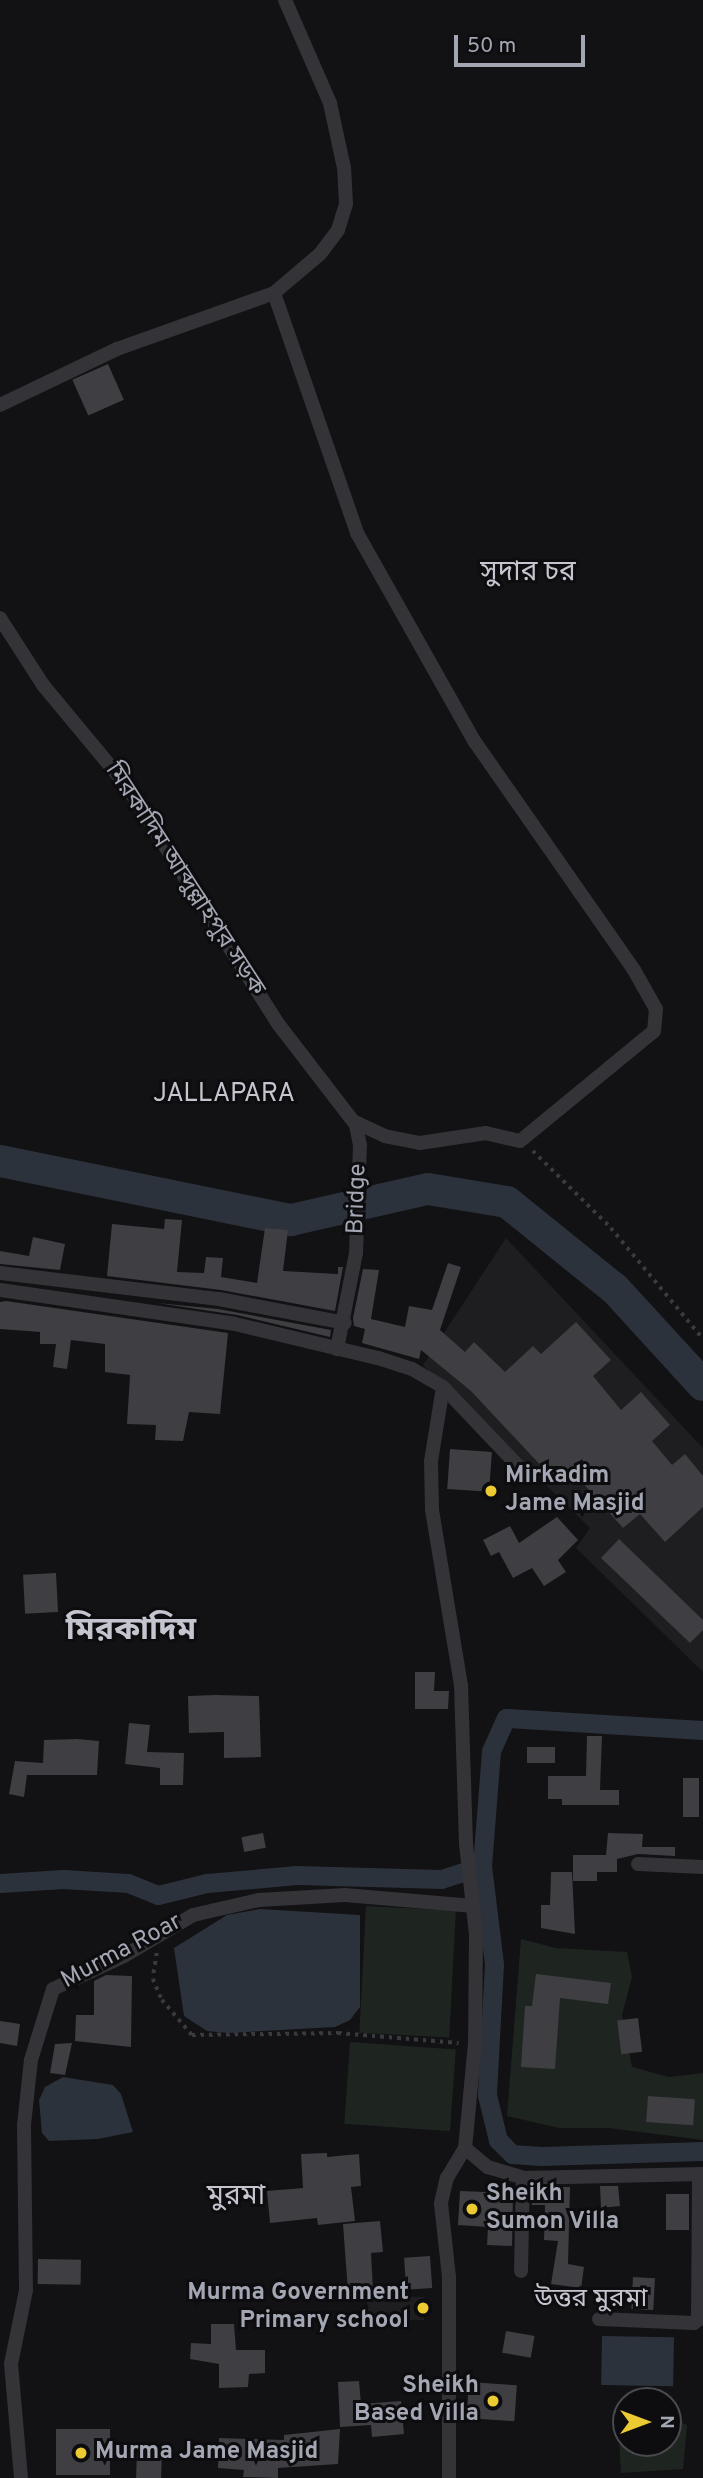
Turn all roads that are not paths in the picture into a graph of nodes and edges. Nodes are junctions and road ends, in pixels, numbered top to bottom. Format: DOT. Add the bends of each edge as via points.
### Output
graph roads {
  1 [pos="285,0"];
  2 [pos="274,293"];
  3 [pos="0,405"];
  4 [pos="0,618"];
  5 [pos="355,1122"];
  6 [pos="360,1145"];
  7 [pos="0,1273"];
  8 [pos="0,1290"];
  9 [pos="345,1323"];
  10 [pos="337,1349"];
  11 [pos="443,1387"];
  12 [pos="523,1471"];
  13 [pos="638,1864"];
  14 [pos="703,1867"];
  15 [pos="474,1906"];
  16 [pos="466,2148"];
  17 [pos="701,2174"];
  18 [pos="523,2178"];
  19 [pos="521,2271"];
  20 [pos="599,2319"];
  21 [pos="21,2478"];
  22 [pos="449,2478"];
  1 -- 2 [label="street" via="330,103 344,168 345,204 338,230 320,254"];
  2 -- 3 [label="street" via="117,349"];
  2 -- 5 [label="street" via="358,533 475,742 634,970 656,1009 654,1031 520,1141 486,1133 420,1143 385,1136"];
  4 -- 5 [label="street, মিরকাদিম আব্দুল্লাহপুর সড়ক" via="43,685 126,785 279,1025"];
  5 -- 6 [label="street, মিরকাদিম আব্দুল্লাহপুর সড়ক"];
  6 -- 9 [label="street, Bridge" via="356,1253"];
  7 -- 9 [label="street" via="219,1299"];
  8 -- 10 [label="street" via="235,1324"];
  9 -- 10 [label="street, Bridge"];
  10 -- 11 [label="street" via="412,1369"];
  11 -- 12 [label="street"];
  11 -- 15 [label="street" via="431,1461 432,1510 461,1685 466,1844"];
  13 -- 14 [label="street"];
  15 -- 16 [label="street" via="475,2043"];
  15 -- 21 [label="street, Murma Roar" via="345,1895 259,1900 193,1915 53,1989 31,2060 24,2125 26,2290 11,2364"];
  16 -- 18 [label="street" via="488,2167"];
  16 -- 22 [label="street" via="447,2178 441,2203 449,2277"];
  17 -- 18 [label="street"];
  17 -- 20 [label="street" via="698,2320"];
  18 -- 19 [label="street"];
}
